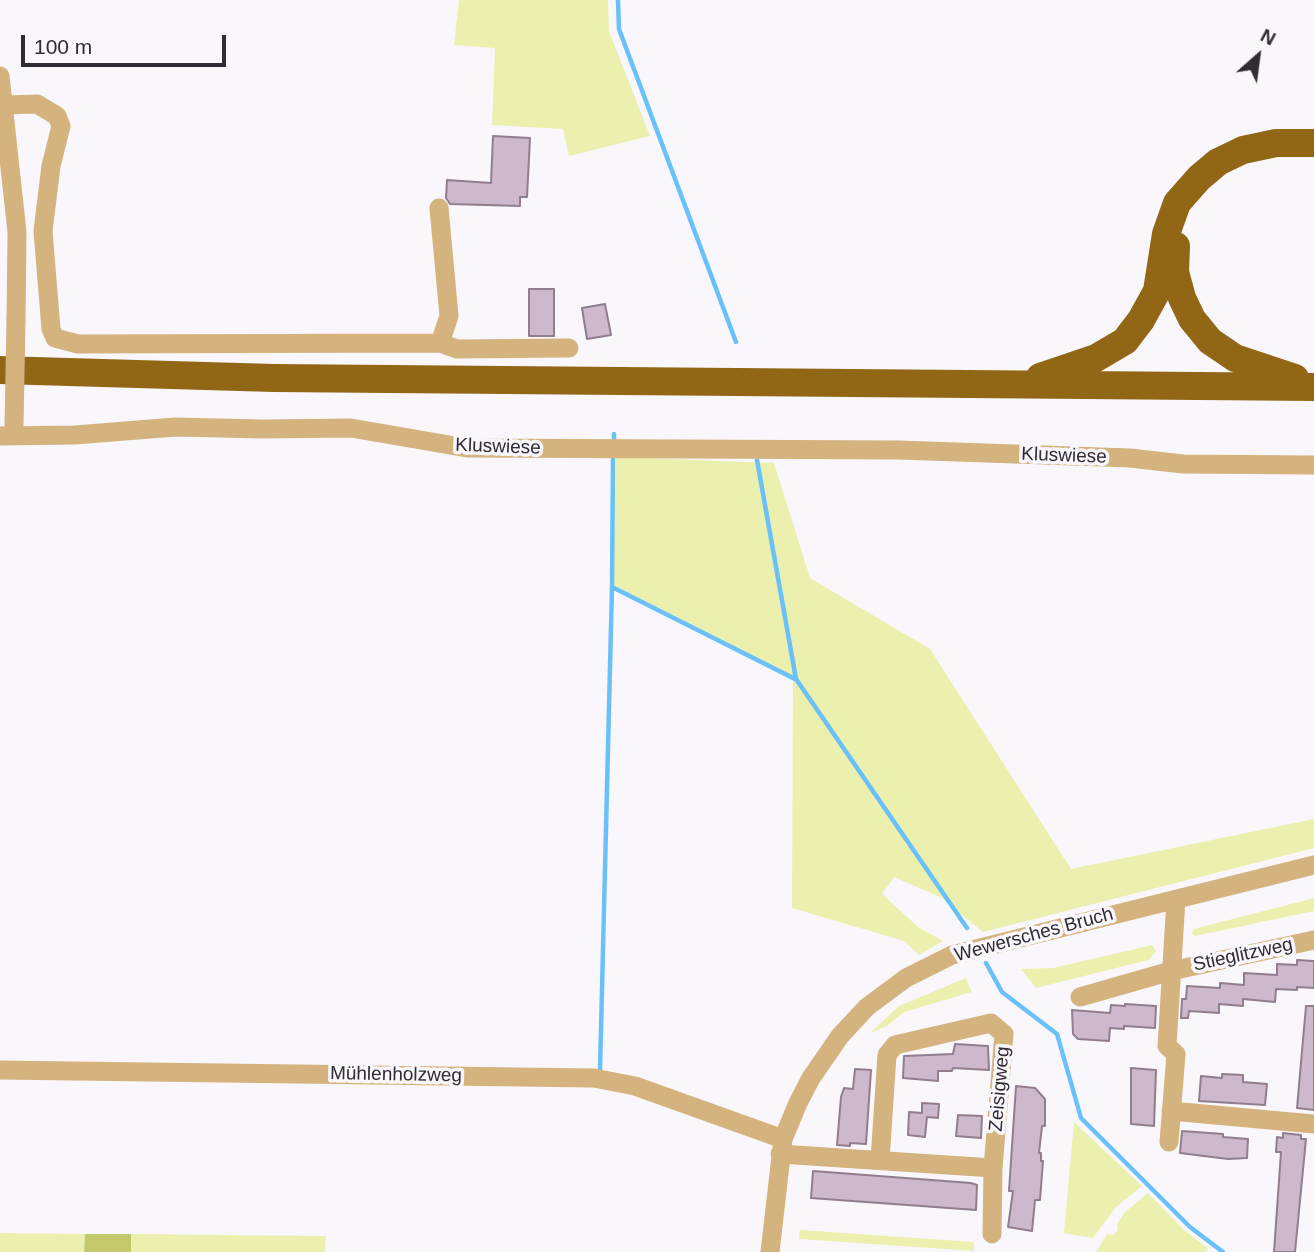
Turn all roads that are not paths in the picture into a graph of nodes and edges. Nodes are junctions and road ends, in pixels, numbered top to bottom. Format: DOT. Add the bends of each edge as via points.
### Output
graph roads {
  1 [pos="0,76"];
  2 [pos="5,106"];
  3 [pos="1314,143"];
  4 [pos="1314,156"];
  5 [pos="439,208"];
  6 [pos="440,343"];
  7 [pos="569,348"];
  8 [pos="0,370"];
  9 [pos="1018,385"];
  10 [pos="1314,385"];
  11 [pos="0,388"];
  12 [pos="1314,405"];
  13 [pos="9,433"];
  14 [pos="1314,465"];
  15 [pos="1314,865"];
  16 [pos="1176,899"];
  17 [pos="1314,940"];
  18 [pos="1171,971"];
  19 [pos="1080,997"];
  20 [pos="0,1070"];
  21 [pos="1171,1111"];
  22 [pos="1314,1124"];
  23 [pos="1169,1142"];
  24 [pos="781,1147"];
  25 [pos="880,1160"];
  26 [pos="993,1168"];
  27 [pos="992,1234"];
  28 [pos="770,1252"];
  1 -- 2 [label="street, Kluswiese"];
  2 -- 6 [label="street" via="37,104 57,116 61,126 43,231 55,338 78,344"];
  2 -- 13 [label="street, Kluswiese, bridge" via="17,232"];
  3 -- 9 [label="highway" via="1276,143 1243,150 1218,162 1177,203 1166,234 1157,291 1125,341 1096,358"];
  4 -- 10 [label="highway" via="1263,158 1219,173 1185,212 1176,241 1175,272 1192,319 1210,341 1253,365"];
  5 -- 6 [label="street" via="449,316"];
  6 -- 7 [label="street" via="457,349"];
  8 -- 9 [label="highway" via="274,378"];
  9 -- 10 [label="highway"];
  11 -- 12 [label="highway"];
  13 -- 14 [label="street, Kluswiese" via="75,435 175,427 351,428 467,448 899,450 1183,464"];
  15 -- 16 [label="street, Wewersches Bruch"];
  16 -- 18 [label="street, Stieglitzweg"];
  16 -- 24 [label="street, Wewersches Bruch" via="952,955 906,978 867,1007 840,1035 811,1077"];
  17 -- 18 [label="street, Stieglitzweg"];
  18 -- 19 [label="street, Stieglitzweg"];
  18 -- 21 [label="street, Stieglitzweg" via="1167,1046 1176,1055"];
  20 -- 24 [label="street, Mühlenholzweg" via="594,1078 635,1086"];
  21 -- 22 [label="street"];
  21 -- 23 [label="street, Stieglitzweg"];
  24 -- 25 [label="street"];
  24 -- 28 [label="street, Wewersches Bruch"];
  25 -- 26 [label="street"];
  25 -- 26 [label="street, Zeisigweg" via="887,1055 895,1045 991,1023 1004,1034"];
  26 -- 27 [label="street, Zeisigweg"];
}
